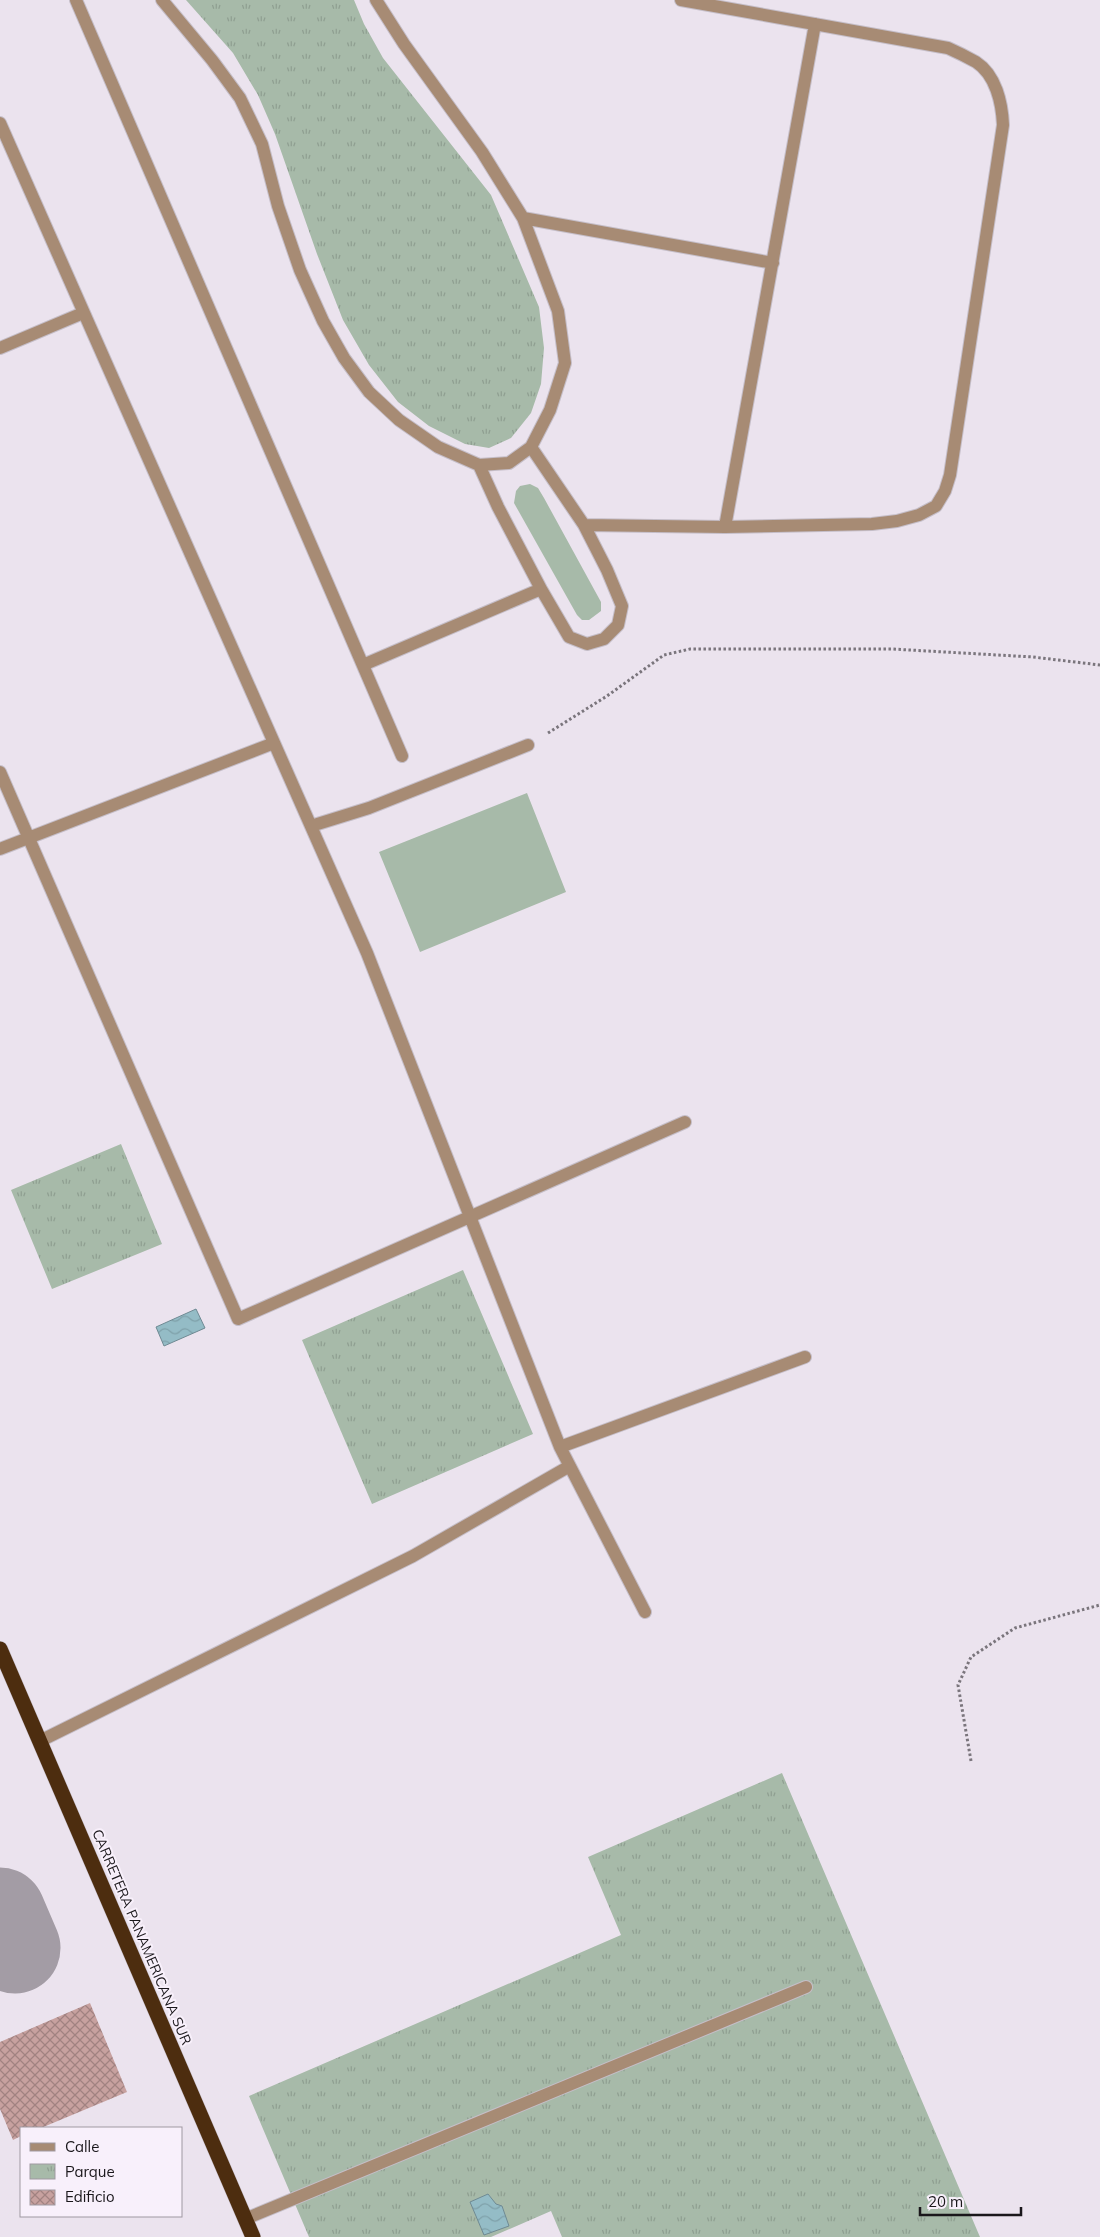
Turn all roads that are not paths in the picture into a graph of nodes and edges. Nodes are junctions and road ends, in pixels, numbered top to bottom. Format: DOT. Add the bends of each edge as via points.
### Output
graph roads {
  1 [pos="76,0"];
  2 [pos="162,0"];
  3 [pos="376,0"];
  4 [pos="681,0"];
  5 [pos="815,24"];
  6 [pos="0,123"];
  7 [pos="523,218"];
  8 [pos="773,263"];
  9 [pos="82,313"];
  10 [pos="0,348"];
  11 [pos="531,447"];
  12 [pos="479,465"];
  13 [pos="584,525"];
  14 [pos="725,527"];
  15 [pos="541,589"];
  16 [pos="363,664"];
  17 [pos="274,743"];
  18 [pos="528,745"];
  19 [pos="402,756"];
  20 [pos="0,772"];
  21 [pos="311,826"];
  22 [pos="29,838"];
  23 [pos="0,849"];
  24 [pos="685,1122"];
  25 [pos="469,1216"];
  26 [pos="805,1357"];
  27 [pos="560,1447"];
  28 [pos="568,1467"];
  29 [pos="645,1612"];
  30 [pos="0,1649"];
  31 [pos="40,1742"];
  32 [pos="806,1987"];
  33 [pos="245,2219"];
  34 [pos="253,2237"];
  1 -- 16 [label="street"];
  2 -- 12 [label="street" via="240,98 262,144 278,206 300,270 344,358 369,392 398,420 438,447"];
  3 -- 7 [label="street" via="482,152"];
  4 -- 5 [label="street"];
  5 -- 8 [label="street"];
  5 -- 14 [label="street" via="948,48 978,63 999,94 1003,125 950,475 936,506 897,522"];
  6 -- 9 [label="street"];
  7 -- 8 [label="street"];
  7 -- 11 [label="street" via="558,310 565,363 550,410"];
  8 -- 14 [label="street"];
  9 -- 10 [label="street"];
  9 -- 17 [label="street"];
  11 -- 12 [label="street" via="509,463"];
  11 -- 13 [label="street"];
  12 -- 15 [label="street"];
  13 -- 14 [label="street"];
  13 -- 15 [label="street" via="622,606 618,625 604,639 587,644 569,637"];
  15 -- 16 [label="street"];
  16 -- 19 [label="street"];
  17 -- 21 [label="street"];
  17 -- 22 [label="street"];
  18 -- 21 [label="street" via="369,808"];
  20 -- 22 [label="street"];
  21 -- 25 [label="street" via="367,954"];
  22 -- 23 [label="street"];
  22 -- 25 [label="street" via="238,1319"];
  24 -- 25 [label="street"];
  25 -- 27 [label="street"];
  26 -- 27 [label="street"];
  27 -- 28 [label="street"];
  28 -- 29 [label="street"];
  28 -- 31 [label="street" via="413,1556"];
  30 -- 31 [label="highway, CARRETERA PANAMERICANA SUR"];
  31 -- 33 [label="highway, CARRETERA PANAMERICANA SUR"];
  32 -- 33 [label="street"];
  33 -- 34 [label="highway, CARRETERA PANAMERICANA SUR"];
}
